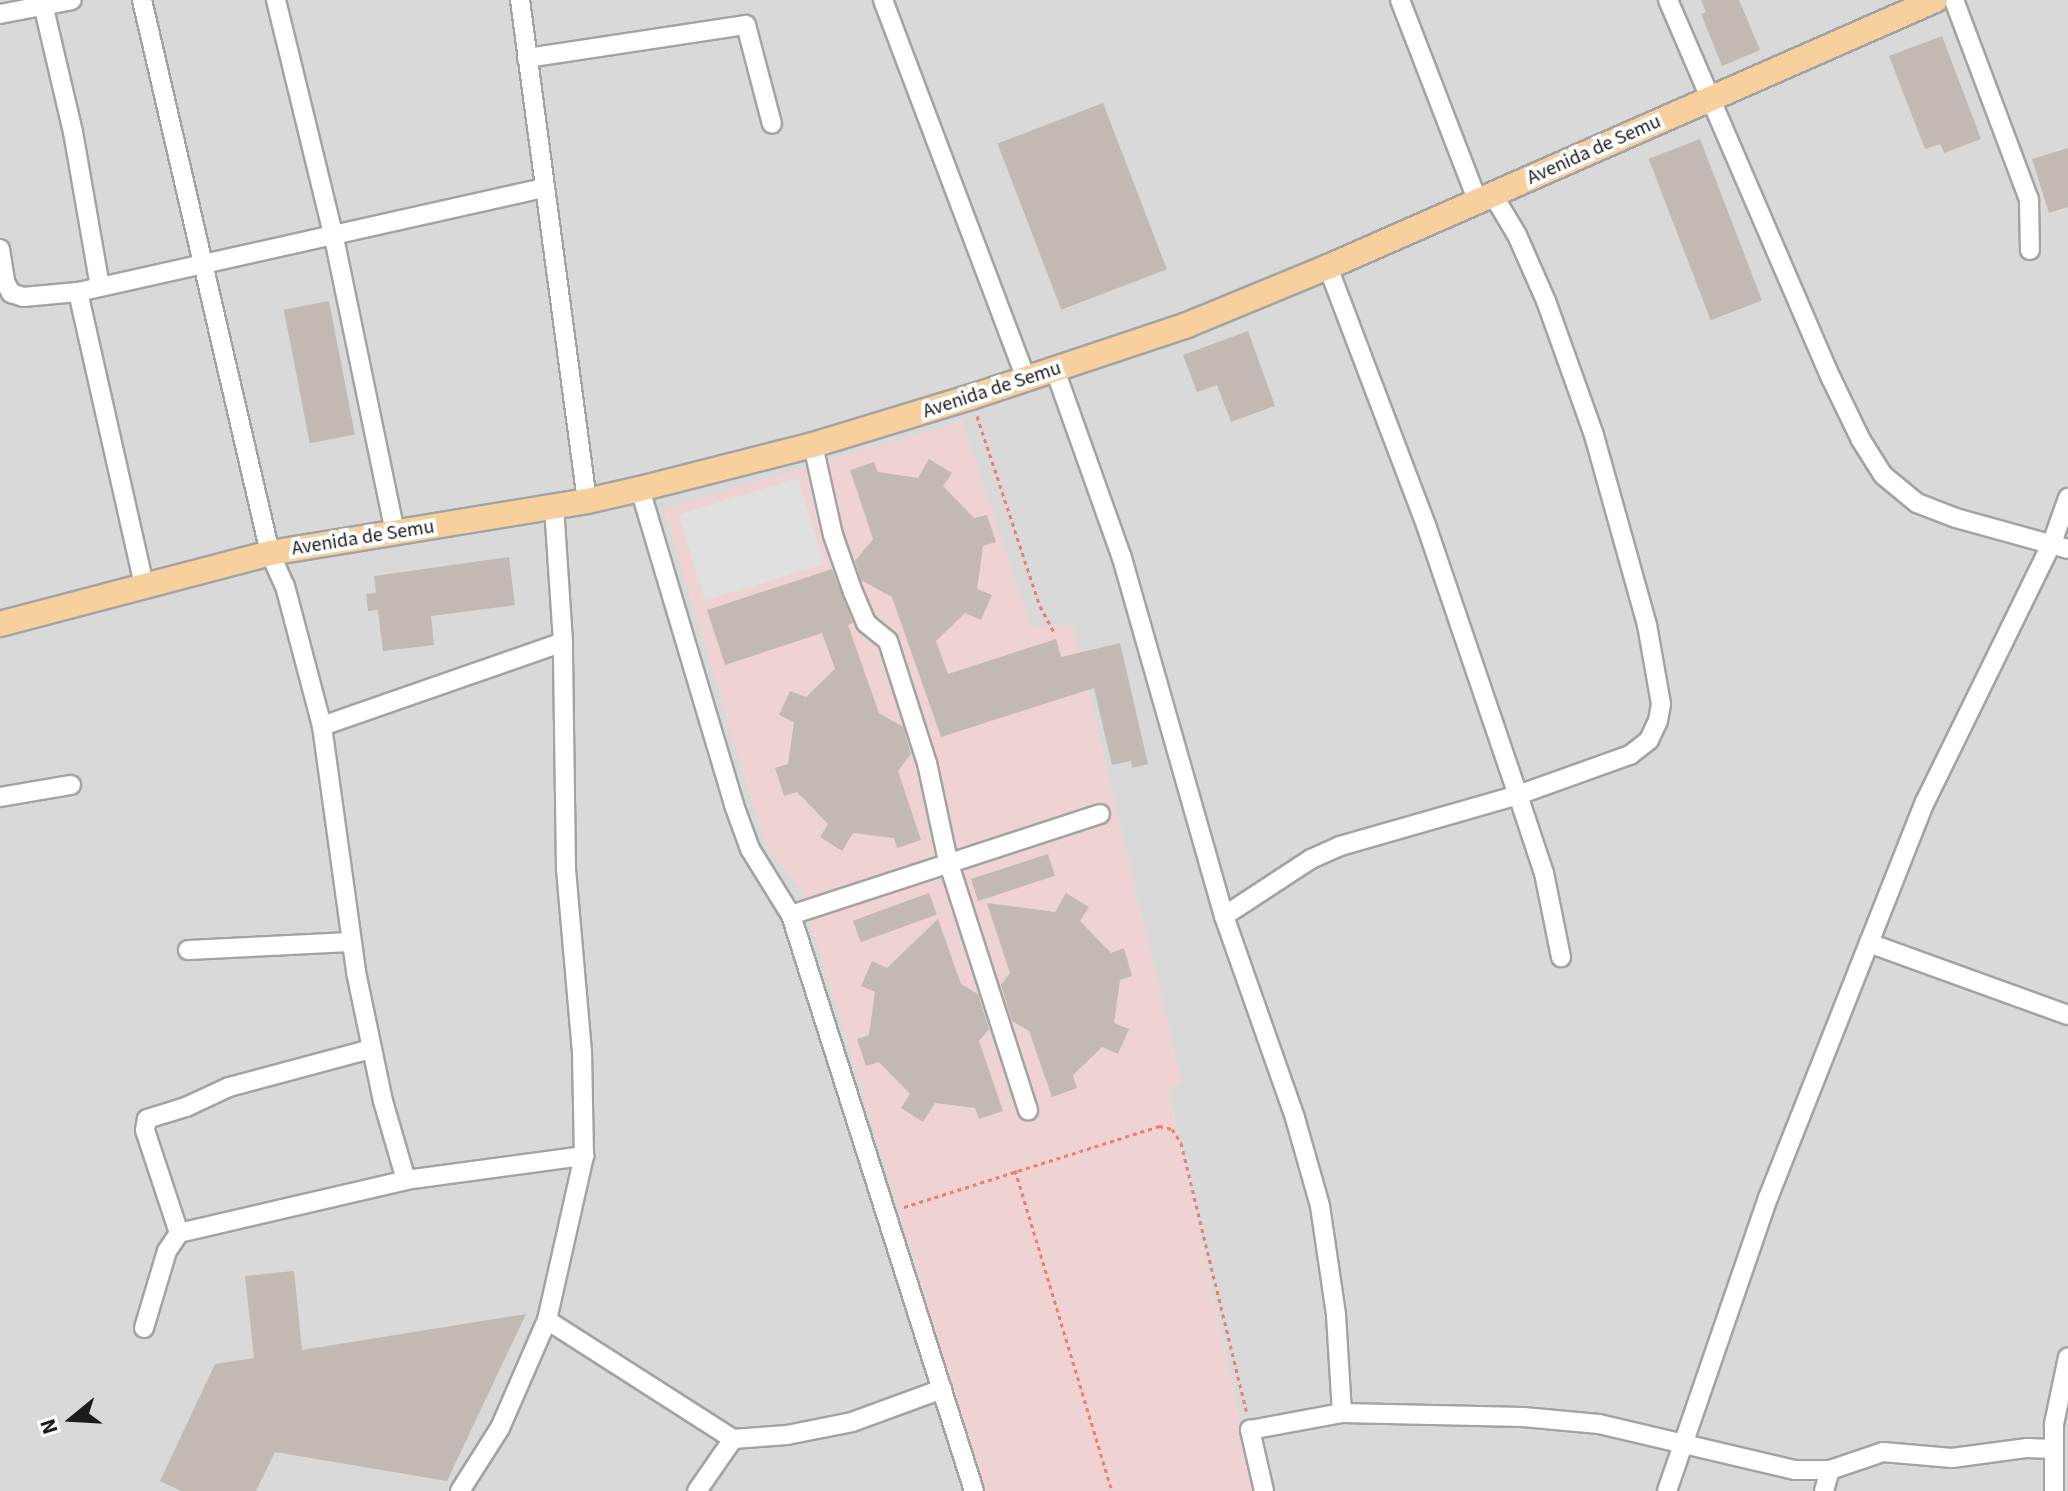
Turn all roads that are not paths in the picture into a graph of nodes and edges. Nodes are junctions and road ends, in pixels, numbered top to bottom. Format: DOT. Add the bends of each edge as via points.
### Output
graph roads {
  1 [pos="72,0"];
  2 [pos="142,0"];
  3 [pos="276,0"];
  4 [pos="520,0"];
  5 [pos="883,0"];
  6 [pos="1400,0"];
  7 [pos="1668,0"];
  8 [pos="1935,0"];
  9 [pos="1954,0"];
  10 [pos="43,3"];
  11 [pos="0,14"];
  12 [pos="527,58"];
  13 [pos="1708,99"];
  14 [pos="772,124"];
  15 [pos="542,188"];
  16 [pos="1485,198"];
  17 [pos="333,233"];
  18 [pos="0,249"];
  19 [pos="2030,250"];
  20 [pos="203,261"];
  21 [pos="1328,267"];
  22 [pos="100,287"];
  23 [pos="78,292"];
  24 [pos="1055,370"];
  25 [pos="1026,379"];
  26 [pos="813,445"];
  27 [pos="640,489"];
  28 [pos="2068,498"];
  29 [pos="587,501"];
  30 [pos="554,507"];
  31 [pos="395,533"];
  32 [pos="2060,546"];
  33 [pos="270,553"];
  34 [pos="144,584"];
  35 [pos="0,624"];
  36 [pos="563,642"];
  37 [pos="322,726"];
  38 [pos="71,785"];
  39 [pos="1518,795"];
  40 [pos="0,797"];
  41 [pos="1100,814"];
  42 [pos="948,861"];
  43 [pos="791,915"];
  44 [pos="1224,916"];
  45 [pos="351,942"];
  46 [pos="1869,943"];
  47 [pos="188,950"];
  48 [pos="1561,957"];
  49 [pos="2068,1015"];
  50 [pos="371,1049"];
  51 [pos="1028,1110"];
  52 [pos="584,1156"];
  53 [pos="406,1180"];
  54 [pos="179,1233"];
  55 [pos="547,1320"];
  56 [pos="144,1328"];
  57 [pos="2068,1357"];
  58 [pos="942,1389"];
  59 [pos="1342,1413"];
  60 [pos="2061,1424"];
  61 [pos="733,1439"];
  62 [pos="1680,1446"];
  63 [pos="2053,1449"];
  64 [pos="1830,1470"];
  65 [pos="460,1491"];
  66 [pos="697,1491"];
  67 [pos="974,1491"];
  68 [pos="1264,1491"];
  69 [pos="1667,1491"];
  70 [pos="1824,1491"];
  71 [pos="2054,1491"];
  1 -- 10 [label="street"];
  2 -- 20 [label="street"];
  3 -- 17 [label="street"];
  4 -- 12 [label="street"];
  5 -- 25 [label="street"];
  6 -- 16 [label="street"];
  7 -- 13 [label="street"];
  8 -- 13 [label="main road, Avenida de Semu"];
  9 -- 19 [label="street" via="2029,200"];
  10 -- 11 [label="street"];
  10 -- 22 [label="street" via="73,132"];
  12 -- 14 [label="street" via="746,25"];
  12 -- 15 [label="street"];
  13 -- 16 [label="main road, Avenida de Semu"];
  13 -- 32 [label="street" via="1831,378 1883,475 1917,503"];
  15 -- 17 [label="street"];
  15 -- 29 [label="street"];
  16 -- 21 [label="main road, Avenida de Semu"];
  16 -- 39 [label="street" via="1537,280 1589,421 1647,625 1661,704 1649,740 1630,755"];
  17 -- 20 [label="street"];
  17 -- 31 [label="street"];
  18 -- 23 [label="street" via="11,293 23,297"];
  20 -- 22 [label="street"];
  20 -- 33 [label="street"];
  21 -- 24 [label="main road, Avenida de Semu" via="1187,325"];
  21 -- 39 [label="street" via="1426,525"];
  22 -- 23 [label="street"];
  23 -- 34 [label="street"];
  24 -- 25 [label="main road, Avenida de Semu"];
  24 -- 44 [label="street" via="1122,558"];
  25 -- 26 [label="main road, Avenida de Semu"];
  26 -- 27 [label="main road, Avenida de Semu"];
  26 -- 42 [label="street" via="833,535 853,592 866,623 888,641 927,763"];
  27 -- 29 [label="main road, Avenida de Semu"];
  27 -- 43 [label="street" via="734,805 750,849"];
  28 -- 32 [label="street"];
  29 -- 30 [label="main road, Avenida de Semu"];
  30 -- 31 [label="main road, Avenida de Semu"];
  30 -- 36 [label="street"];
  31 -- 33 [label="main road, Avenida de Semu"];
  32 -- 46 [label="street" via="1925,802"];
  33 -- 34 [label="main road, Avenida de Semu"];
  33 -- 37 [label="street" via="285,586"];
  34 -- 35 [label="main road, Avenida de Semu"];
  36 -- 37 [label="street"];
  36 -- 52 [label="street" via="566,869 582,1052"];
  37 -- 45 [label="street"];
  38 -- 40 [label="street"];
  39 -- 44 [label="street" via="1340,846"];
  39 -- 48 [label="street" via="1544,873"];
  41 -- 42 [label="street"];
  42 -- 43 [label="street"];
  42 -- 51 [label="street"];
  43 -- 58 [label="street"];
  44 -- 59 [label="street" via="1320,1206 1336,1315"];
  45 -- 47 [label="street"];
  45 -- 50 [label="street"];
  46 -- 49 [label="street"];
  46 -- 62 [label="street" via="1768,1198"];
  50 -- 53 [label="street"];
  50 -- 54 [label="street" via="229,1087 147,1119 145,1130"];
  52 -- 53 [label="street"];
  52 -- 55 [label="street"];
  53 -- 54 [label="street"];
  54 -- 56 [label="street" via="167,1251"];
  55 -- 61 [label="street"];
  55 -- 65 [label="street" via="500,1428"];
  57 -- 60 [label="street"];
  58 -- 61 [label="street" via="841,1425"];
  58 -- 67 [label="street"];
  59 -- 62 [label="street" via="1599,1424"];
  59 -- 68 [label="street" via="1250,1430"];
  60 -- 63 [label="street"];
  61 -- 66 [label="street"];
  62 -- 64 [label="street" via="1795,1470"];
  62 -- 69 [label="street"];
  63 -- 64 [label="street" via="1952,1458 1883,1452"];
  63 -- 71 [label="street"];
  64 -- 70 [label="street"];
}
